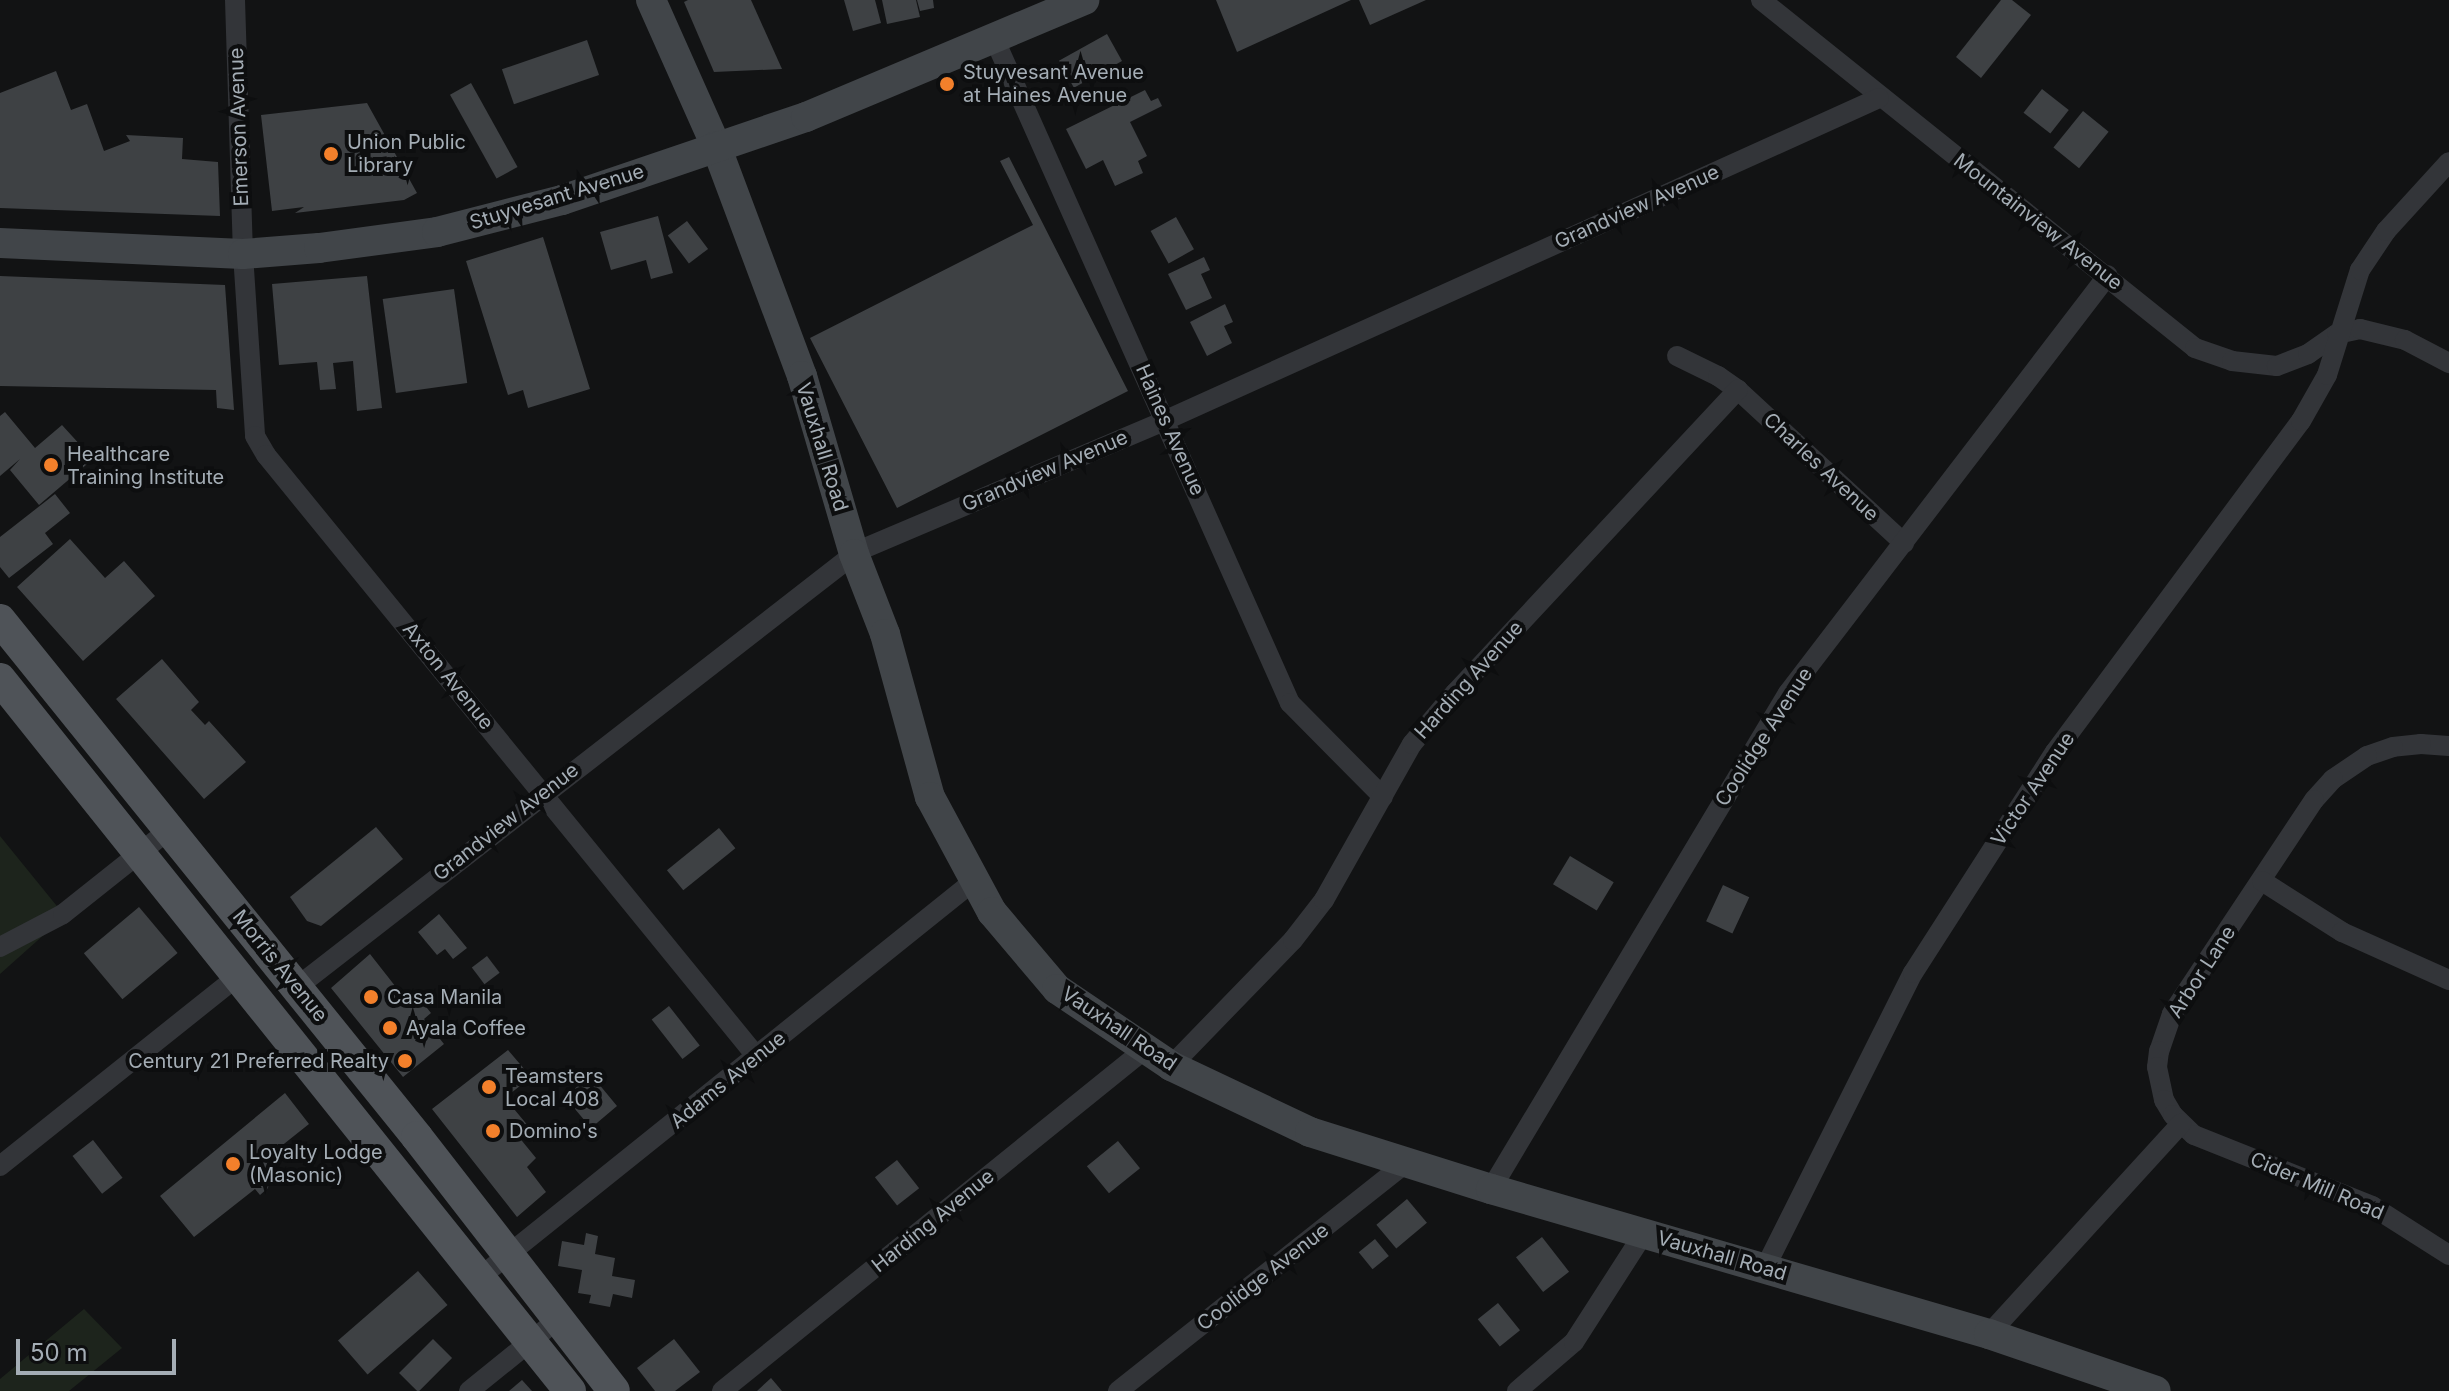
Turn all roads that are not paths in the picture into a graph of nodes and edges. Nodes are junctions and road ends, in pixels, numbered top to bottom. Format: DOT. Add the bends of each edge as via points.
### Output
graph roads {
  1 [pos="235,0"];
  2 [pos="651,0"];
  3 [pos="1084,0"];
  4 [pos="1761,0"];
  5 [pos="994,38"];
  6 [pos="1879,98"];
  7 [pos="716,146"];
  8 [pos="2449,162"];
  9 [pos="0,243"];
  10 [pos="243,254"];
  11 [pos="2108,275"];
  12 [pos="2337,334"];
  13 [pos="1677,356"];
  14 [pos="2449,363"];
  15 [pos="1738,390"];
  16 [pos="1166,420"];
  17 [pos="1904,543"];
  18 [pos="854,554"];
  19 [pos="0,620"];
  20 [pos="0,679"];
  21 [pos="2449,746"];
  22 [pos="544,792"];
  23 [pos="1383,797"];
  24 [pos="170,829"];
  25 [pos="139,853"];
  26 [pos="975,880"];
  27 [pos="2262,881"];
  28 [pos="0,947"];
  29 [pos="238,976"];
  30 [pos="2449,980"];
  31 [pos="297,987"];
  32 [pos="1144,1050"];
  33 [pos="757,1057"];
  34 [pos="1171,1066"];
  35 [pos="2181,1124"];
  36 [pos="1407,1162"];
  37 [pos="0,1166"];
  38 [pos="1491,1189"];
  39 [pos="1644,1233"];
  40 [pos="507,1255"];
  41 [pos="2449,1255"];
  42 [pos="1765,1268"];
  43 [pos="479,1278"];
  44 [pos="557,1320"];
  45 [pos="1989,1334"];
  46 [pos="530,1342"];
  47 [pos="469,1391"];
  48 [pos="570,1391"];
  49 [pos="614,1391"];
  50 [pos="722,1391"];
  51 [pos="1118,1391"];
  52 [pos="1517,1391"];
  53 [pos="2154,1391"];
  1 -- 10 [label="street, Emerson Avenue"];
  2 -- 7 [label="street, Vauxhall Road"];
  3 -- 5 [label="street, Stuyvesant Avenue"];
  4 -- 6 [label="street, Mountainview Avenue"];
  5 -- 7 [label="street, Stuyvesant Avenue" via="806,117"];
  5 -- 16 [label="street, Haines Avenue"];
  6 -- 11 [label="street, Mountainview Avenue"];
  6 -- 16 [label="street, Grandview Avenue"];
  7 -- 10 [label="street, Stuyvesant Avenue" via="562,200 437,232"];
  7 -- 18 [label="street, Vauxhall Road" via="802,376"];
  8 -- 12 [label="street, Victor Avenue" via="2386,231 2360,270"];
  9 -- 10 [label="street, Stuyvesant Avenue"];
  10 -- 22 [label="street, Axton Avenue" via="255,436"];
  11 -- 12 [label="street, Mountainview Avenue" via="2195,348 2232,361 2277,366"];
  11 -- 17 [label="street, Coolidge Avenue"];
  12 -- 14 [label="street" via="2377,332"];
  12 -- 42 [label="street, Victor Avenue" via="2327,375 2301,421 2055,752 1913,973"];
  13 -- 15 [label="street, Charles Avenue"];
  15 -- 17 [label="street, Charles Avenue"];
  15 -- 23 [label="street, Harding Avenue" via="1455,693 1412,744"];
  16 -- 18 [label="street, Grandview Avenue"];
  16 -- 23 [label="street, Haines Avenue" via="1290,703"];
  17 -- 38 [label="street, Coolidge Avenue" via="1788,693"];
  18 -- 22 [label="street, Grandview Avenue"];
  18 -- 26 [label="street, Vauxhall Road" via="885,634 930,797"];
  19 -- 24 [label="main road, Morris Avenue"];
  20 -- 25 [label="main road, Morris Avenue"];
  21 -- 27 [label="street, Arbor Lane" via="2393,747 2343,770 2314,800"];
  22 -- 31 [label="street, Grandview Avenue"];
  22 -- 33 [label="street, Axton Avenue"];
  23 -- 34 [label="street, Harding Avenue" via="1324,900 1293,940"];
  24 -- 25 [label="street"];
  24 -- 31 [label="main road, Morris Avenue"];
  25 -- 28 [label="street" via="63,914"];
  25 -- 29 [label="main road, Morris Avenue"];
  26 -- 32 [label="street, Vauxhall Road" via="992,912 1057,989"];
  26 -- 33 [label="street, Adams Avenue"];
  27 -- 30 [label="street" via="2342,932"];
  27 -- 35 [label="street, Arbor Lane" via="2172,1014 2164,1035 2159,1084"];
  29 -- 37 [label="street"];
  29 -- 43 [label="main road, Morris Avenue"];
  31 -- 40 [label="main road, Morris Avenue"];
  32 -- 34 [label="street, Vauxhall Road"];
  32 -- 50 [label="street, Harding Avenue"];
  33 -- 40 [label="street, Adams Avenue"];
  34 -- 36 [label="street, Vauxhall Road" via="1310,1132"];
  35 -- 41 [label="street, Cider Mill Road" via="2218,1146 2372,1206"];
  35 -- 45 [label="street"];
  36 -- 38 [label="street, Vauxhall Road"];
  36 -- 51 [label="street, Coolidge Avenue"];
  38 -- 39 [label="street, Vauxhall Road"];
  39 -- 42 [label="street, Vauxhall Road"];
  39 -- 52 [label="street" via="1574,1342"];
  40 -- 43 [label="street, Adams Avenue"];
  40 -- 44 [label="main road, Morris Avenue"];
  42 -- 45 [label="street, Vauxhall Road"];
  43 -- 46 [label="main road, Morris Avenue"];
  44 -- 46 [label="street"];
  44 -- 49 [label="main road, Morris Avenue"];
  45 -- 53 [label="street, Vauxhall Road"];
  46 -- 47 [label="street"];
  46 -- 48 [label="main road, Morris Avenue"];
}
